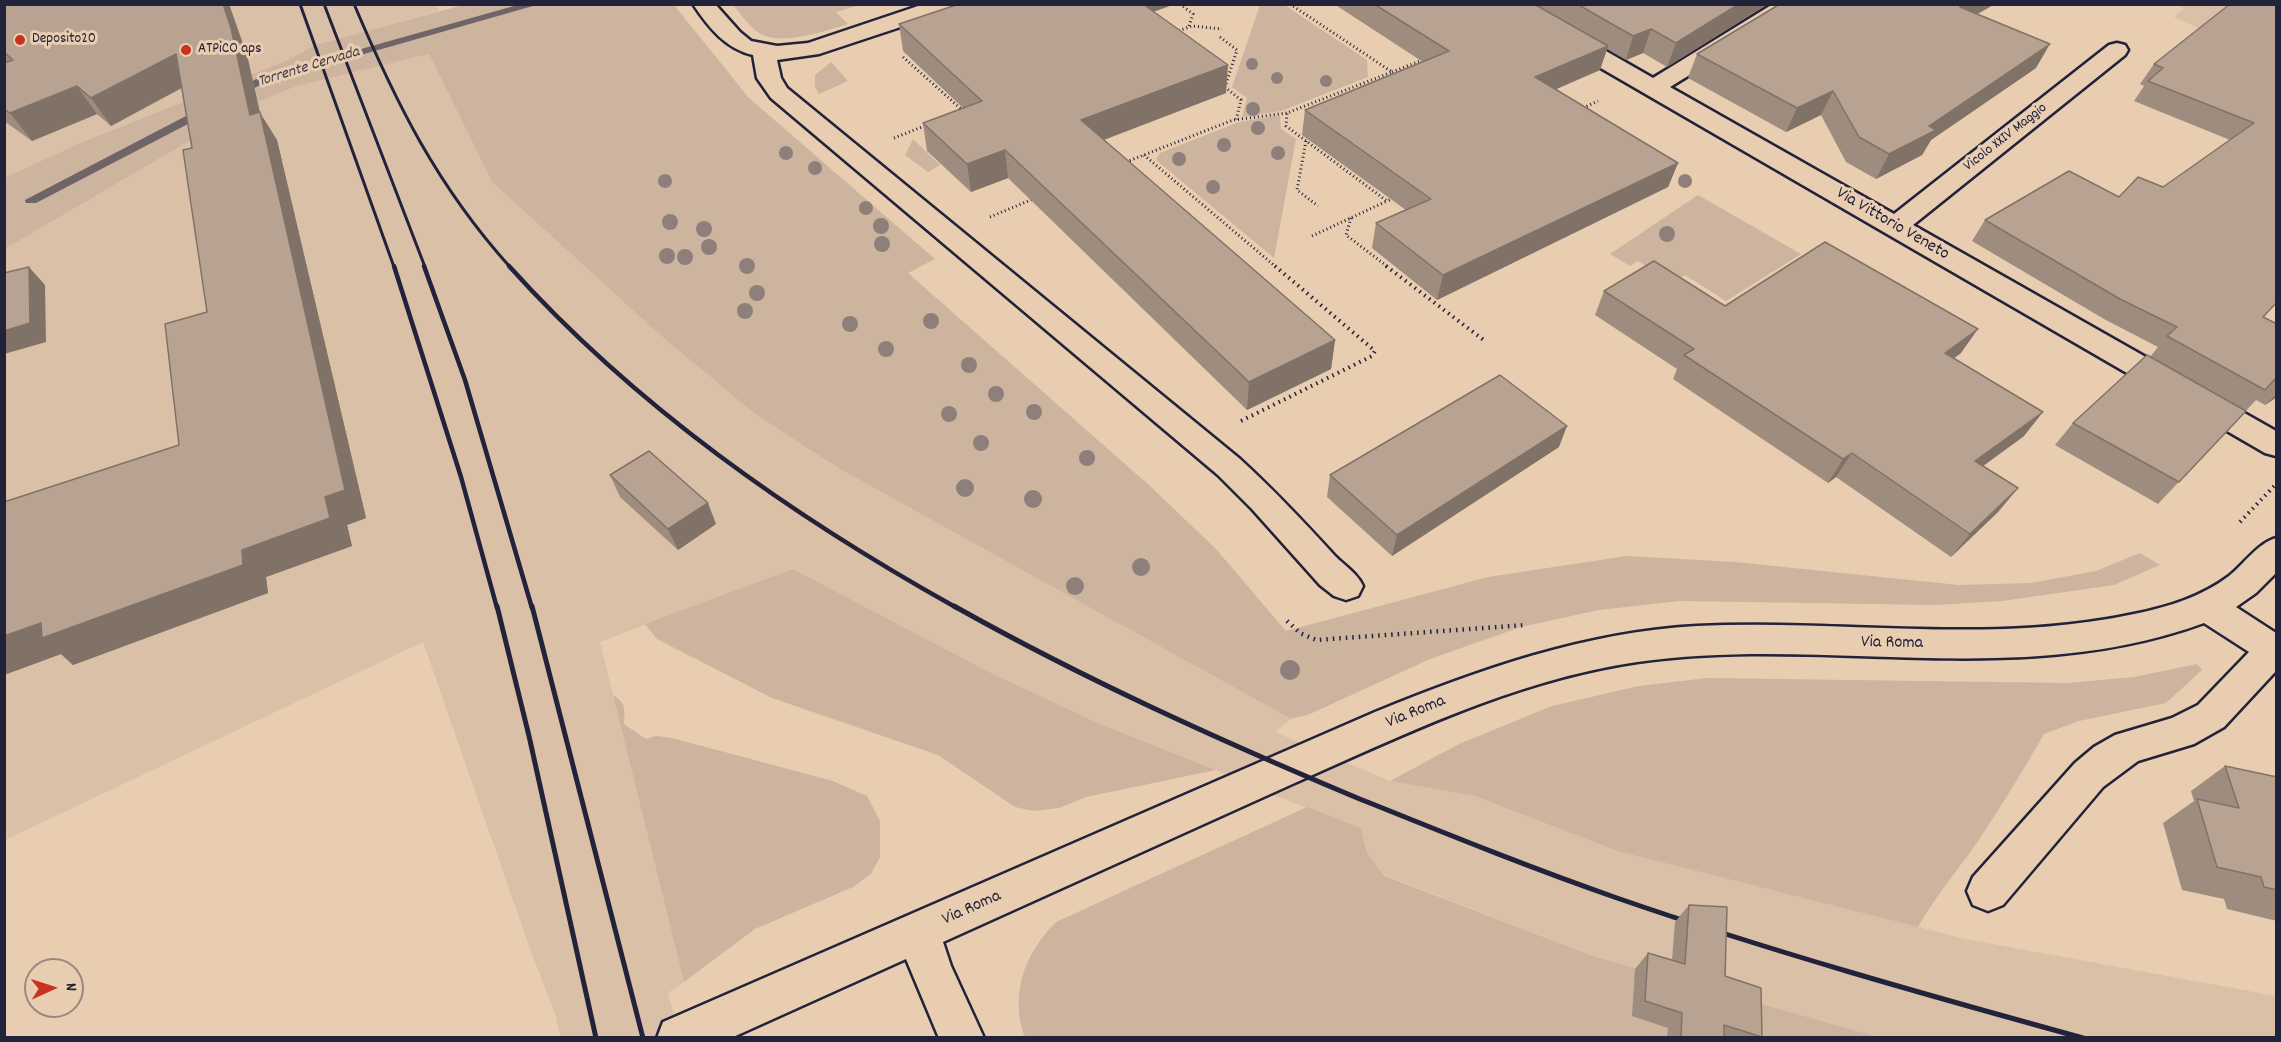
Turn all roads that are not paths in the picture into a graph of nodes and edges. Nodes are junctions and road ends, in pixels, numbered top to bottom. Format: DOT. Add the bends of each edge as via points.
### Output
graph roads {
  1 [pos="703,4"];
  2 [pos="947,4"];
  3 [pos="1507,4"];
  4 [pos="1789,4"];
  5 [pos="2118,50"];
  6 [pos="764,52"];
  7 [pos="1652,88"];
  8 [pos="1895,227"];
  9 [pos="2277,445"];
  10 [pos="2277,551"];
  11 [pos="1346,586"];
  12 [pos="2206,606"];
  13 [pos="2275,651"];
  14 [pos="1988,891"];
  15 [pos="918,933"];
  16 [pos="679,1038"];
  17 [pos="962,1038"];
  1 -- 6 [label="street" via="732,37 744,46"];
  2 -- 6 [label="street" via="811,49"];
  3 -- 7 [label="street, Via Vittorio Veneto"];
  4 -- 7 [label="street"];
  5 -- 8 [label="street, Vicolo XXIV Maggio"];
  6 -- 11 [label="street" via="769,78 779,93 1228,467"];
  7 -- 8 [label="street, Via Vittorio Veneto"];
  8 -- 9 [label="street, Via Vittorio Veneto"];
  10 -- 12 [label="street, Via Roma" via="2239,587"];
  12 -- 13 [label="street"];
  12 -- 15 [label="street, Via Roma" via="2160,623 2030,644 1676,642 1580,656 1408,716"];
  13 -- 14 [label="street" via="2211,716 2181,732 2128,747 2096,769"];
  15 -- 16 [label="street, Via Roma"];
  15 -- 17 [label="street"];
}
